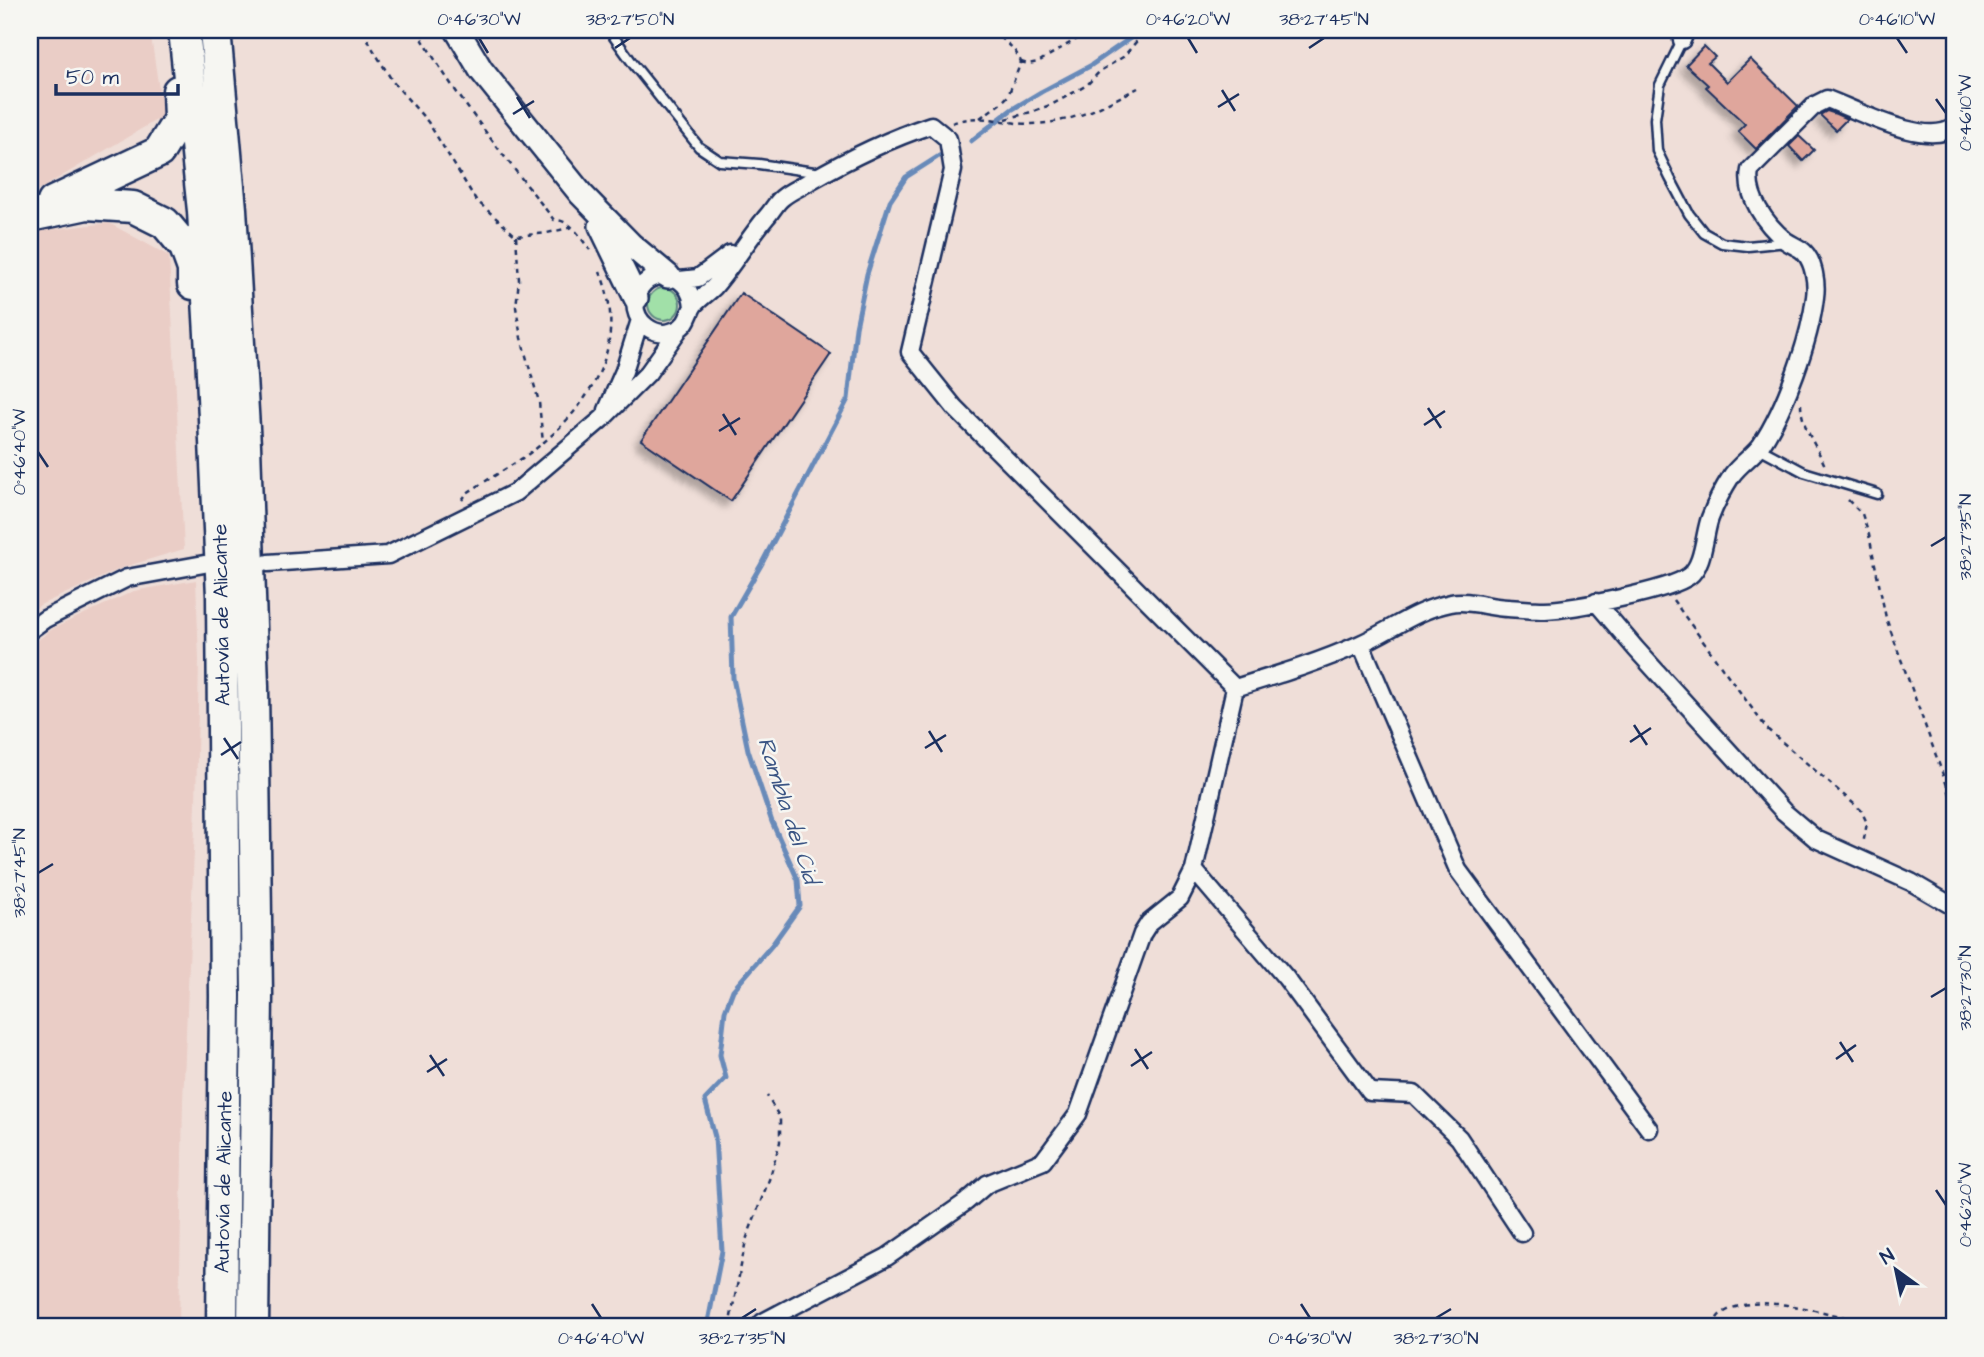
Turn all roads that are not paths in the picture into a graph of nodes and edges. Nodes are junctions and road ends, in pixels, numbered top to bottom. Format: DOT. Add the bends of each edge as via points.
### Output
graph roads {
  1 [pos="182,30"];
  2 [pos="215,30"];
  3 [pos="457,30"];
  4 [pos="609,30"];
  5 [pos="1684,35"];
  6 [pos="1954,127"];
  7 [pos="824,173"];
  8 [pos="581,194"];
  9 [pos="30,215"];
  10 [pos="755,230"];
  11 [pos="1787,242"];
  12 [pos="674,278"];
  13 [pos="693,307"];
  14 [pos="638,309"];
  15 [pos="680,328"];
  16 [pos="211,352"];
  17 [pos="603,418"];
  18 [pos="1759,448"];
  19 [pos="1877,494"];
  20 [pos="268,563"];
  21 [pos="204,564"];
  22 [pos="1596,602"];
  23 [pos="30,630"];
  24 [pos="1361,644"];
  25 [pos="1235,688"];
  26 [pos="1194,870"];
  27 [pos="1954,907"];
  28 [pos="1649,1129"];
  29 [pos="1522,1233"];
  30 [pos="222,1327"];
  31 [pos="253,1327"];
  32 [pos="759,1327"];
  1 -- 9 [label="highway" via="172,45 179,119 159,152"];
  1 -- 16 [label="highway, Autovía de Alicante" via="203,211"];
  2 -- 31 [label="highway, Autovía de Alicante" via="233,237 253,685 257,995"];
  3 -- 8 [label="street" via="481,71"];
  4 -- 7 [label="lane" via="699,147 719,161"];
  5 -- 11 [label="lane" via="1661,85 1655,119 1657,151 1670,178 1704,233 1722,243"];
  6 -- 11 [label="street" via="1922,133 1827,99 1815,105 1750,170 1755,203"];
  7 -- 10 [label="street" via="782,198"];
  7 -- 25 [label="street" via="931,125 948,138 953,170 910,352 955,408"];
  8 -- 12 [label="street" via="631,245"];
  8 -- 14 [label="street" via="606,234"];
  9 -- 16 [label="highway" via="87,204 133,207 165,223 185,247 192,268 196,321"];
  10 -- 12 [label="street" via="698,278"];
  10 -- 13 [label="street" via="714,287"];
  11 -- 18 [label="street" via="1805,253 1816,279 1815,298 1792,381"];
  12 -- 13 [label="street" via="690,292"];
  12 -- 14 [label="street" via="648,281 639,291"];
  13 -- 15 [label="street"];
  14 -- 15 [label="street" via="645,326 658,332"];
  14 -- 17 [label="street" via="624,371"];
  15 -- 17 [label="street" via="648,373"];
  16 -- 30 [label="highway, Autovía de Alicante" via="222,596"];
  17 -- 20 [label="street" via="516,492 388,555"];
  18 -- 19 [label="lane" via="1804,472"];
  18 -- 22 [label="street" via="1734,472 1717,499 1700,559 1690,576"];
  21 -- 23 [label="street" via="128,578"];
  22 -- 24 [label="street" via="1548,610 1454,602 1419,612"];
  22 -- 27 [label="street" via="1784,811 1816,839"];
  24 -- 25 [label="street"];
  24 -- 28 [label="street" via="1458,870"];
  25 -- 26 [label="street"];
  26 -- 29 [label="street" via="1286,978 1370,1092 1414,1094 1460,1138"];
  26 -- 32 [label="street" via="1180,898 1142,934 1078,1114 1043,1161 987,1184 887,1257"];
}
